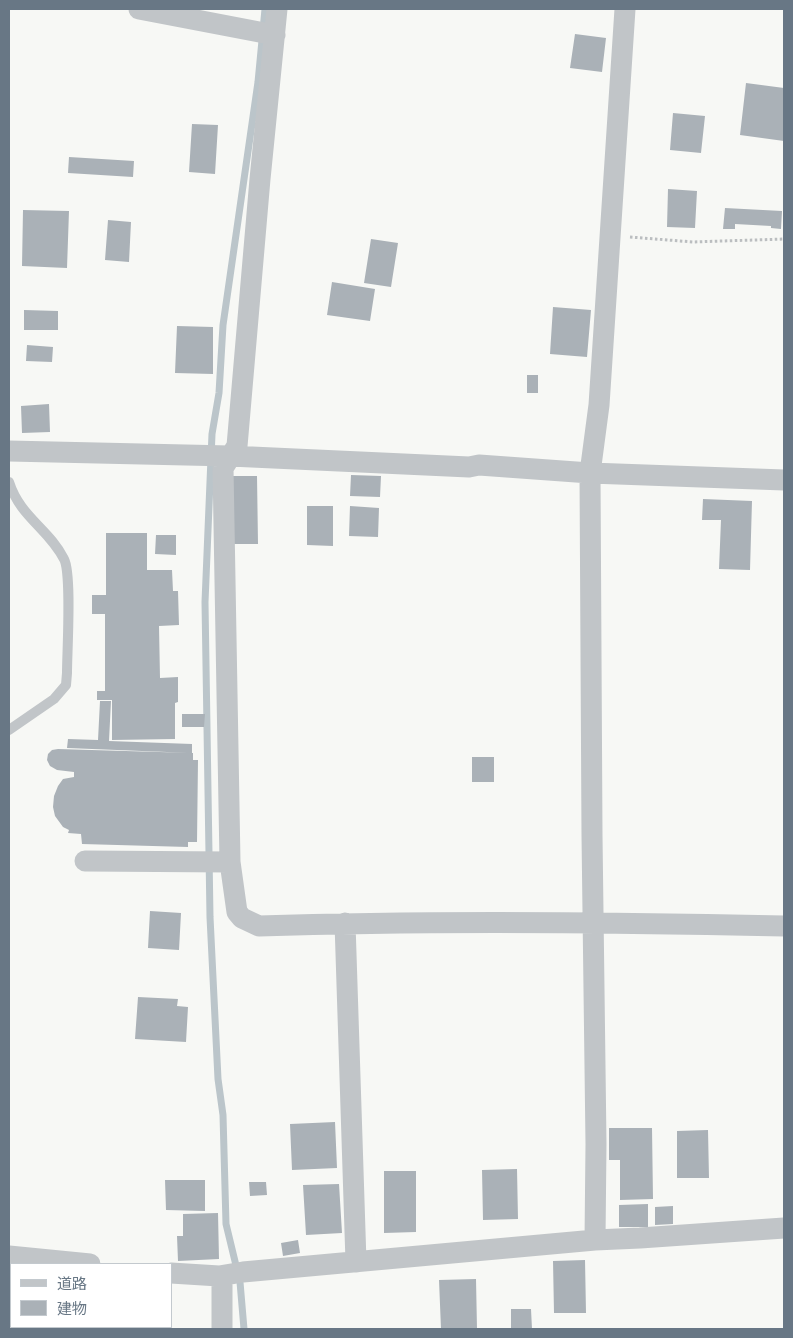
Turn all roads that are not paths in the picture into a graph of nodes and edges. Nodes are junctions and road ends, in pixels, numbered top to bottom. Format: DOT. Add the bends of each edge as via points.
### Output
graph roads {
  1 [pos="139,9"];
  2 [pos="277,9"];
  3 [pos="625,9"];
  4 [pos="275,34"];
  5 [pos="9,451"];
  6 [pos="230,456"];
  7 [pos="590,473"];
  8 [pos="784,480"];
  9 [pos="9,482"];
  10 [pos="9,730"];
  11 [pos="85,861"];
  12 [pos="230,862"];
  13 [pos="593,922"];
  14 [pos="345,923"];
  15 [pos="784,926"];
  16 [pos="784,1228"];
  17 [pos="595,1240"];
  18 [pos="9,1256"];
  19 [pos="356,1262"];
  20 [pos="80,1263"];
  21 [pos="172,1273"];
  22 [pos="222,1276"];
  23 [pos="222,1329"];
  1 -- 4 [label="street"];
  2 -- 4 [label="street"];
  3 -- 7 [label="street" via="598,405"];
  4 -- 6 [label="street" via="237,446"];
  5 -- 6 [label="street"];
  6 -- 7 [label="street" via="479,465"];
  6 -- 12 [label="street" via="222,468"];
  7 -- 8 [label="street"];
  7 -- 13 [label="street"];
  9 -- 10 [label="lane" via="23,509 65,560 68,578 66,685 54,699"];
  11 -- 12 [label="street"];
  12 -- 14 [label="street" via="234,902 242,918 259,926"];
  13 -- 14 [label="street"];
  13 -- 15 [label="street"];
  13 -- 17 [label="street"];
  14 -- 19 [label="street"];
  16 -- 17 [label="street"];
  17 -- 19 [label="street"];
  18 -- 20 [label="street"];
  19 -- 22 [label="street"];
  21 -- 22 [label="street"];
  22 -- 23 [label="street"];
}
